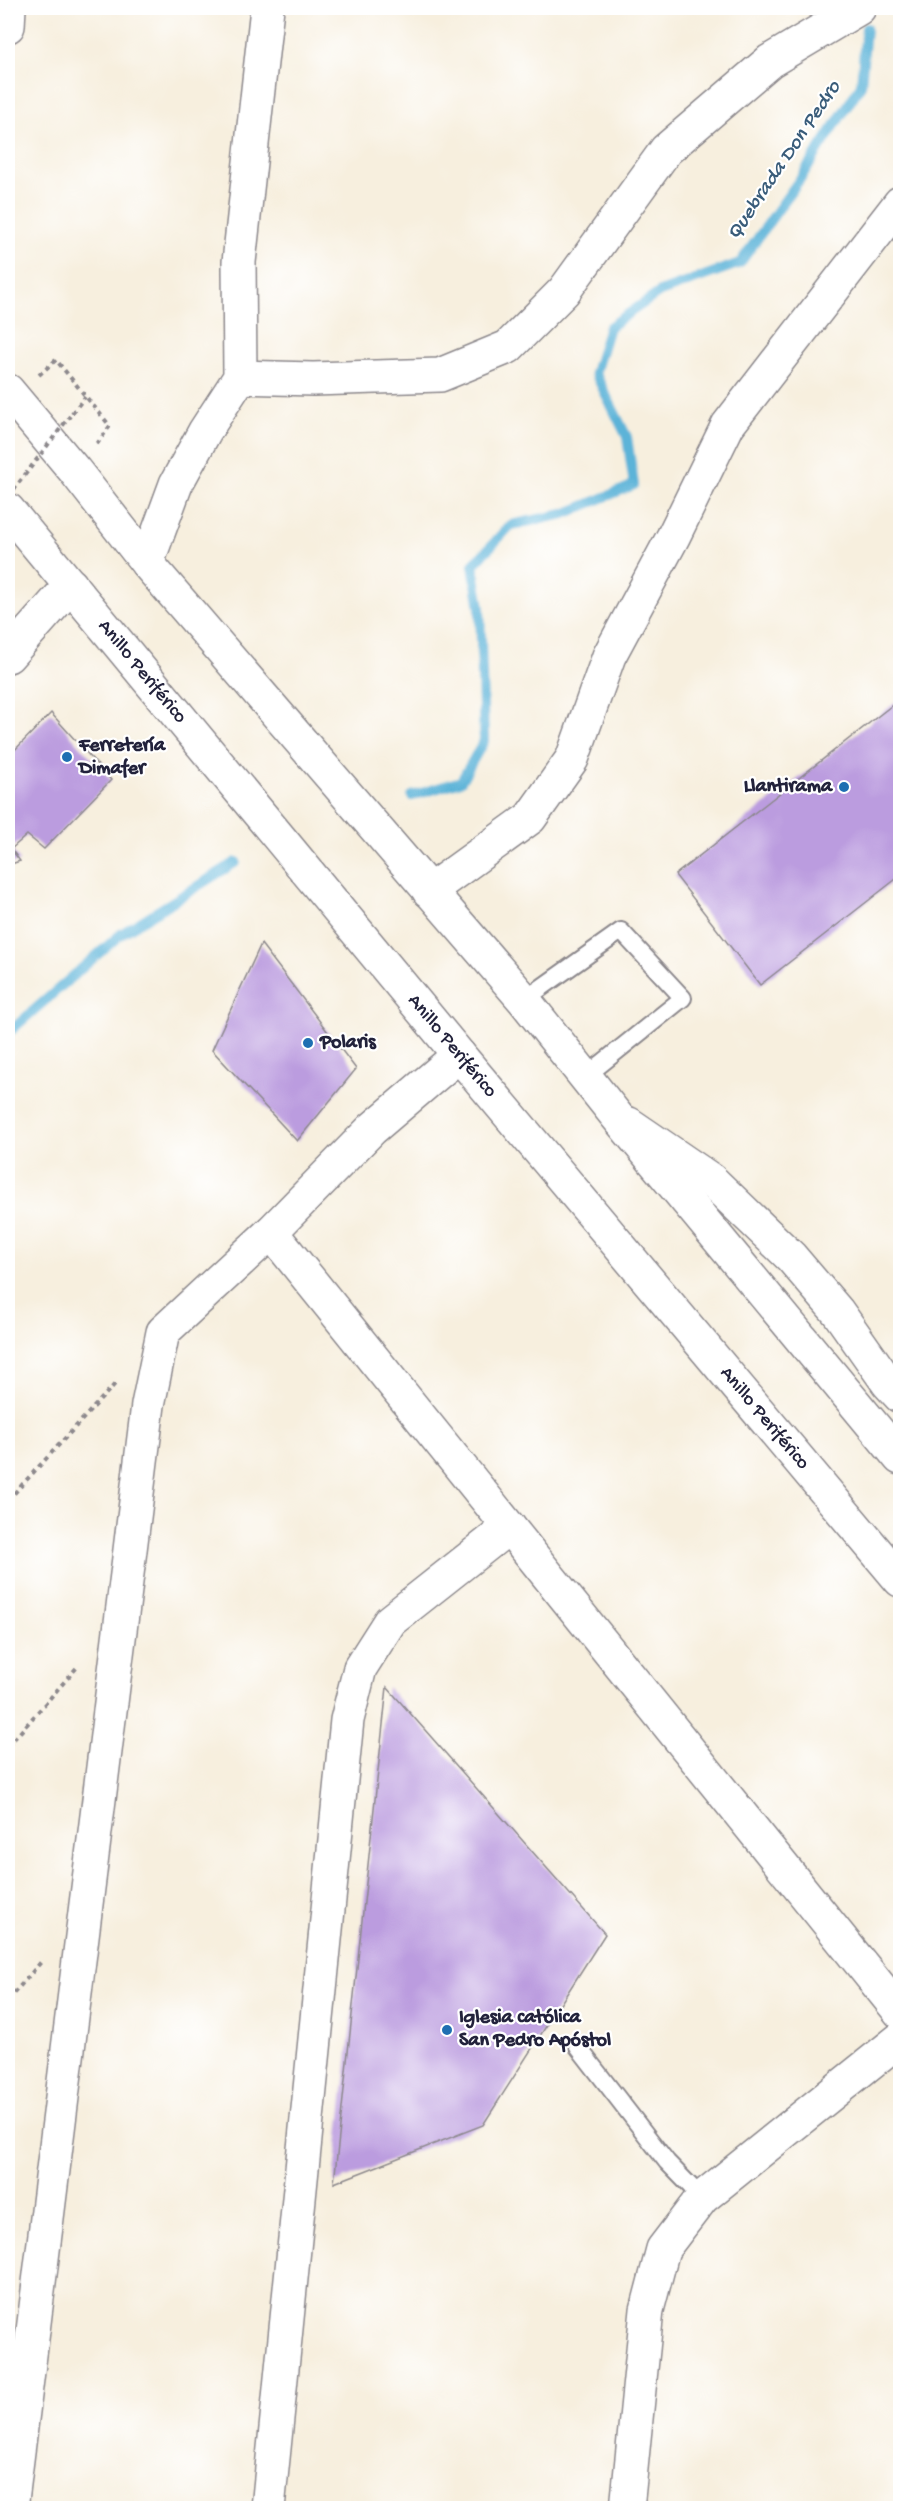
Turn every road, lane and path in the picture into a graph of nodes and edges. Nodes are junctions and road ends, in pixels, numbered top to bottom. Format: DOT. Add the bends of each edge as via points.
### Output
graph roads {
  1 [pos="9,8"];
  2 [pos="267,8"];
  3 [pos="859,8"];
  4 [pos="8,26"];
  5 [pos="900,203"];
  6 [pos="56,360"];
  7 [pos="240,377"];
  8 [pos="8,391"];
  9 [pos="86,397"];
  10 [pos="110,426"];
  11 [pos="8,497"];
  12 [pos="8,510"];
  13 [pos="147,563"];
  14 [pos="71,585"];
  15 [pos="8,656"];
  16 [pos="429,891"];
  17 [pos="524,1000"];
  18 [pos="459,1055"];
  19 [pos="586,1076"];
  20 [pos="615,1114"];
  21 [pos="271,1232"];
  22 [pos="116,1383"];
  23 [pos="900,1396"];
  24 [pos="900,1458"];
  25 [pos="8,1500"];
  26 [pos="508,1527"];
  27 [pos="900,1580"];
  28 [pos="84,1660"];
  29 [pos="8,1746"];
  30 [pos="900,2012"];
  31 [pos="900,2040"];
  32 [pos="578,2047"];
  33 [pos="702,2198"];
  34 [pos="11,2508"];
  35 [pos="268,2508"];
  36 [pos="627,2508"];
  1 -- 4 [label="main road"];
  2 -- 7 [label="main road" via="239,262"];
  3 -- 7 [label="main road" via="770,61 666,150 564,291 508,347 440,375"];
  5 -- 16 [label="main road" via="728,425 674,537 609,656 566,768 530,818"];
  6 -- 9 [label="path"];
  7 -- 13 [label="main road" via="176,484"];
  8 -- 13 [label="main road"];
  9 -- 10 [label="path"];
  9 -- 11 [label="path, bridge"];
  12 -- 14 [label="main road, Anillo Periférico"];
  13 -- 16 [label="main road"];
  14 -- 15 [label="main road"];
  14 -- 18 [label="main road, Anillo Periférico"];
  16 -- 17 [label="main road"];
  17 -- 19 [label="main road"];
  17 -- 19 [label="lane" via="621,931 683,998"];
  18 -- 21 [label="main road" via="372,1129"];
  18 -- 27 [label="main road, Anillo Periférico"];
  19 -- 20 [label="main road"];
  20 -- 23 [label="main road" via="711,1180 791,1257 838,1312"];
  20 -- 24 [label="main road"];
  21 -- 26 [label="main road"];
  21 -- 34 [label="main road" via="163,1332 148,1405"];
  22 -- 25 [label="path"];
  26 -- 30 [label="main road"];
  26 -- 35 [label="main road" via="390,1621 360,1668 350,1709"];
  28 -- 29 [label="path"];
  31 -- 33 [label="main road"];
  32 -- 33 [label="lane" via="667,2162"];
  33 -- 36 [label="main road" via="663,2249 647,2310"];
}
